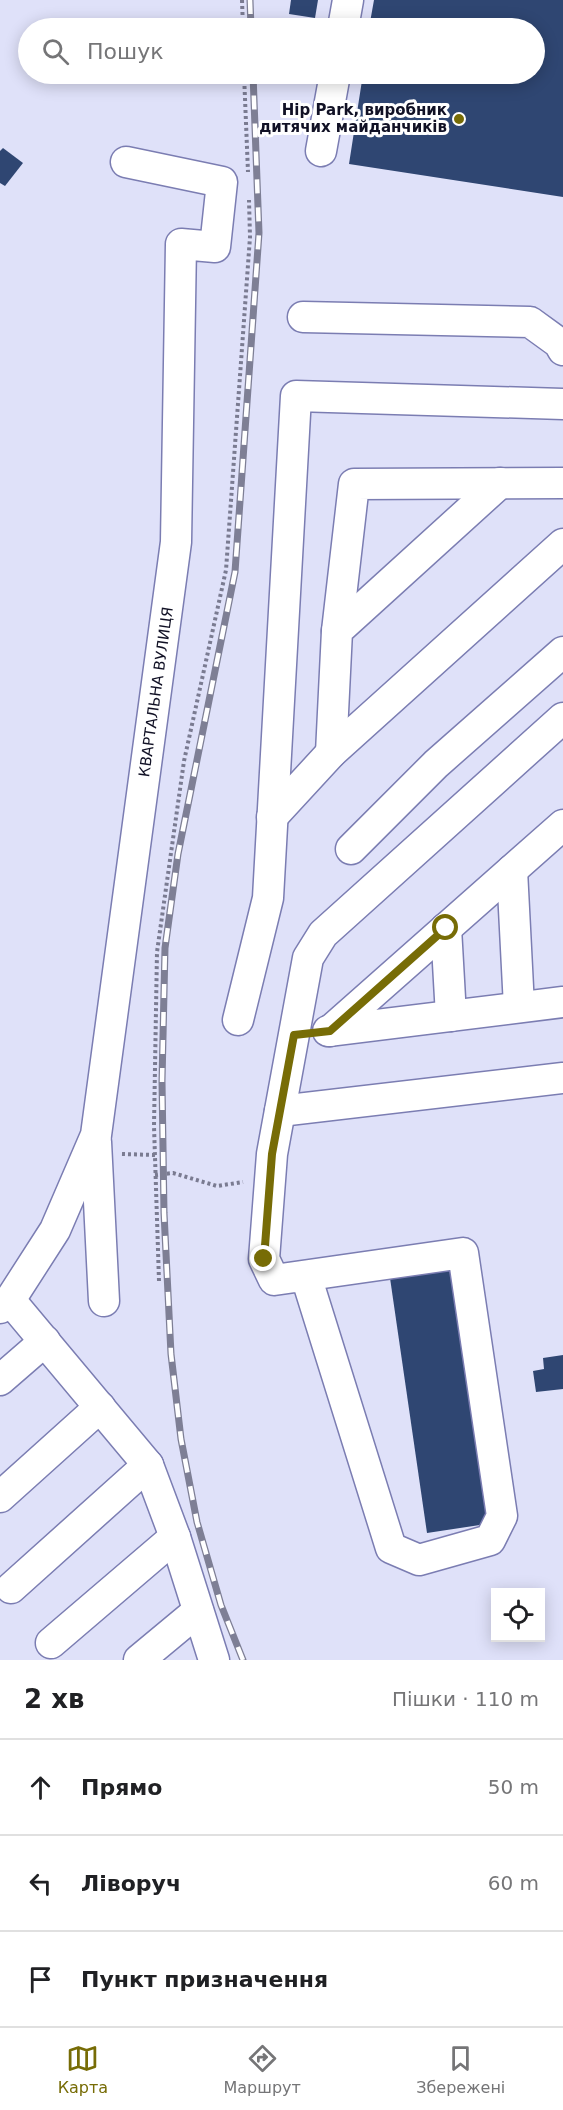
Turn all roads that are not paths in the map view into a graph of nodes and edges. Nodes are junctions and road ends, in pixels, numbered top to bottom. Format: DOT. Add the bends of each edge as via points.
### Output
graph roads {
  1 [pos="348,0"];
  2 [pos="345,18"];
  3 [pos="333,84"];
  4 [pos="321,150"];
  5 [pos="126,162"];
  6 [pos="303,317"];
  7 [pos="563,350"];
  8 [pos="563,404"];
  9 [pos="500,483"];
  10 [pos="563,483"];
  11 [pos="563,544"];
  12 [pos="338,631"];
  13 [pos="563,652"];
  14 [pos="563,718"];
  15 [pos="331,753"];
  16 [pos="272,817"];
  17 [pos="563,825"];
  18 [pos="351,849"];
  19 [pos="512,870"];
  20 [pos="446,928"];
  21 [pos="563,1002"];
  22 [pos="519,1007"];
  23 [pos="451,1016"];
  24 [pos="238,1020"];
  25 [pos="330,1031"];
  26 [pos="294,1035"];
  27 [pos="563,1078"];
  28 [pos="280,1111"];
  29 [pos="96,1135"];
  30 [pos="306,1276"];
  31 [pos="104,1301"];
  32 [pos="5,1304"];
  33 [pos="45,1341"];
  34 [pos="0,1380"];
  35 [pos="100,1407"];
  36 [pos="148,1465"];
  37 [pos="0,1497"];
  38 [pos="175,1537"];
  39 [pos="11,1588"];
  40 [pos="198,1611"];
  41 [pos="51,1644"];
  42 [pos="139,1660"];
  43 [pos="214,1660"];
  1 -- 2 [label="lane"];
  3 -- 4 [label="lane"];
  5 -- 29 [label="lane, КВАРТАЛЬНА ВУЛИЦЯ" via="222,182 215,247 182,244 176,542"];
  6 -- 7 [label="lane" via="530,322"];
  8 -- 16 [label="lane" via="296,396"];
  9 -- 10 [label="lane"];
  9 -- 12 [label="lane"];
  9 -- 12 [label="lane" via="354,483"];
  11 -- 15 [label="lane"];
  12 -- 15 [label="lane"];
  13 -- 18 [label="lane" via="436,764"];
  14 -- 26 [label="lane" via="323,934 308,958"];
  15 -- 16 [label="lane"];
  16 -- 24 [label="lane" via="268,898"];
  17 -- 19 [label="lane"];
  19 -- 20 [label="lane"];
  19 -- 22 [label="lane"];
  20 -- 23 [label="lane"];
  20 -- 25 [label="lane"];
  21 -- 22 [label="lane"];
  22 -- 23 [label="lane"];
  23 -- 25 [label="lane"];
  25 -- 26 [label="lane"];
  26 -- 28 [label="lane"];
  27 -- 28 [label="lane"];
  28 -- 30 [label="lane" via="272,1154 264,1259 274,1280"];
  29 -- 31 [label="lane"];
  29 -- 32 [label="lane, КВАРТАЛЬНА ВУЛИЦЯ" via="55,1230"];
  30 -- 30 [label="lane" via="463,1253 502,1516 490,1540 419,1560 391,1548"];
  32 -- 33 [label="lane"];
  33 -- 34 [label="lane"];
  33 -- 35 [label="lane"];
  35 -- 36 [label="lane"];
  35 -- 37 [label="lane"];
  36 -- 38 [label="lane"];
  36 -- 39 [label="lane"];
  38 -- 40 [label="lane"];
  38 -- 41 [label="lane"];
  40 -- 42 [label="lane"];
  40 -- 43 [label="lane"];
}
